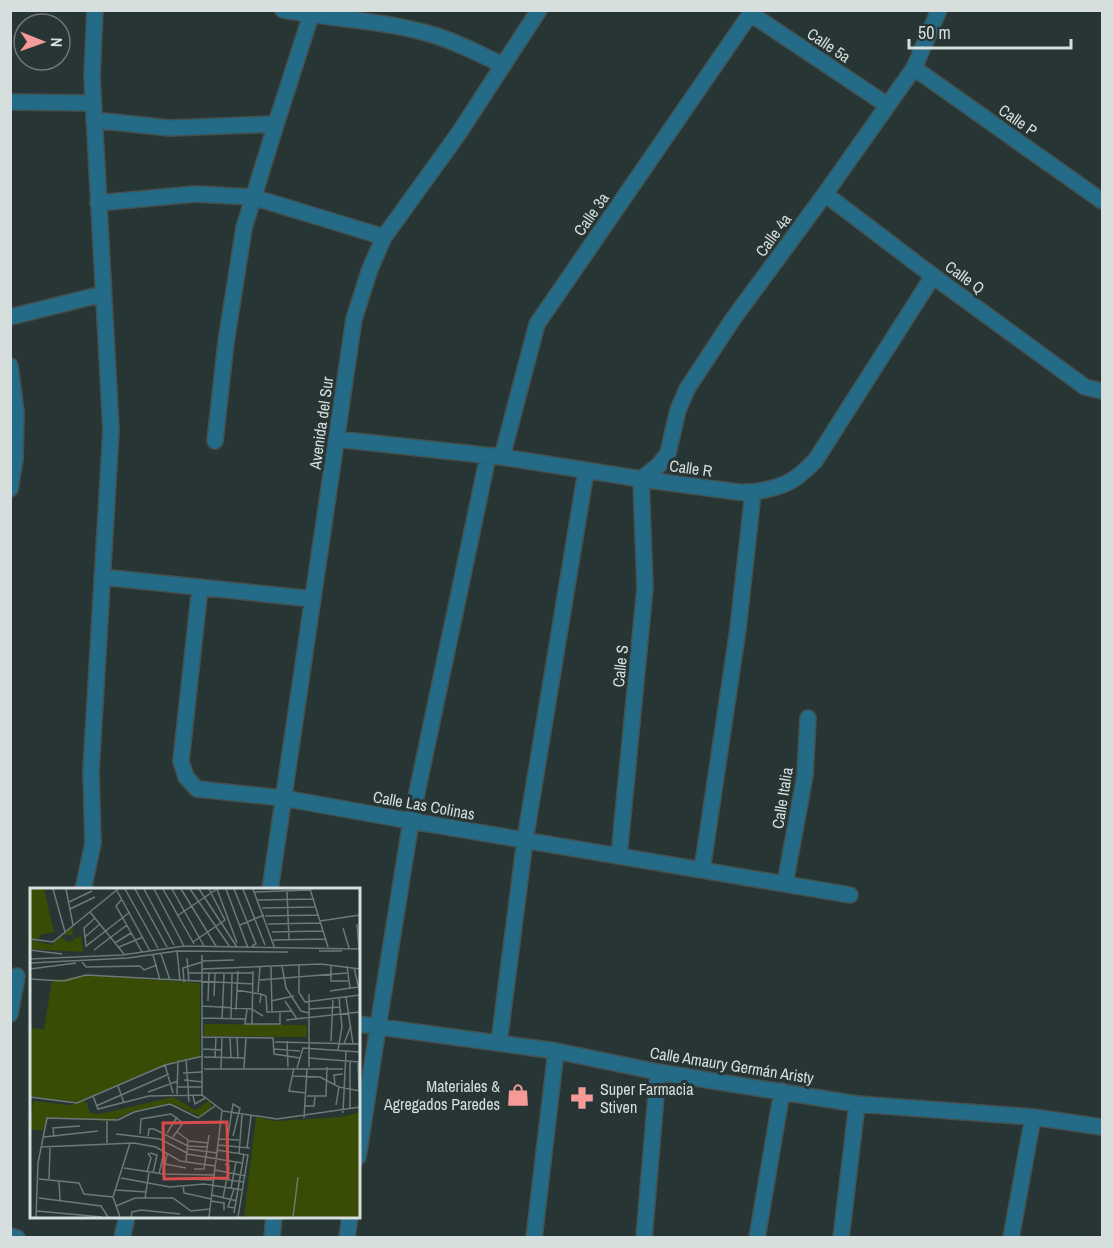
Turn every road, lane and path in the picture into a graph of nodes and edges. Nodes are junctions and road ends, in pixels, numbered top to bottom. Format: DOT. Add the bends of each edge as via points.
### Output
graph roads {
  1 [pos="95,10"];
  2 [pos="283,10"];
  3 [pos="939,10"];
  4 [pos="535,12"];
  5 [pos="752,12"];
  6 [pos="311,15"];
  7 [pos="503,65"];
  8 [pos="914,68"];
  9 [pos="10,102"];
  10 [pos="93,103"];
  11 [pos="887,105"];
  12 [pos="94,120"];
  13 [pos="276,124"];
  14 [pos="825,194"];
  15 [pos="253,197"];
  16 [pos="1102,201"];
  17 [pos="98,203"];
  18 [pos="384,237"];
  19 [pos="933,276"];
  20 [pos="103,294"];
  21 [pos="10,317"];
  22 [pos="10,366"];
  23 [pos="1102,391"];
  24 [pos="336,440"];
  25 [pos="215,441"];
  26 [pos="495,457"];
  27 [pos="586,471"];
  28 [pos="641,479"];
  29 [pos="10,489"];
  30 [pos="753,493"];
  31 [pos="102,577"];
  32 [pos="200,587"];
  33 [pos="313,599"];
  34 [pos="808,718"];
  35 [pos="283,798"];
  36 [pos="411,821"];
  37 [pos="525,840"];
  38 [pos="619,856"];
  39 [pos="702,870"];
  40 [pos="785,884"];
  41 [pos="83,888"];
  42 [pos="270,888"];
  43 [pos="850,895"];
  44 [pos="20,977"];
  45 [pos="10,1014"];
  46 [pos="360,1024"];
  47 [pos="378,1027"];
  48 [pos="499,1043"];
  49 [pos="556,1051"];
  50 [pos="658,1072"];
  51 [pos="782,1091"];
  52 [pos="857,1104"];
  53 [pos="1033,1117"];
  54 [pos="1102,1127"];
  55 [pos="360,1144"];
  56 [pos="127,1218"];
  57 [pos="274,1218"];
  58 [pos="350,1218"];
  59 [pos="10,1236"];
  60 [pos="17,1238"];
  61 [pos="122,1238"];
  62 [pos="272,1238"];
  63 [pos="347,1238"];
  64 [pos="534,1238"];
  65 [pos="644,1238"];
  66 [pos="758,1238"];
  67 [pos="841,1238"];
  68 [pos="1011,1238"];
  1 -- 10 [label="street"];
  2 -- 6 [label="street"];
  3 -- 8 [label="street, Calle 4a"];
  4 -- 7 [label="street, Avenida del Sur"];
  5 -- 11 [label="street, Calle 5a"];
  5 -- 26 [label="street, Calle 3a" via="537,324"];
  6 -- 7 [label="street" via="432,34"];
  6 -- 13 [label="street"];
  7 -- 18 [label="street, Avenida del Sur" via="459,134"];
  8 -- 11 [label="street, Calle 4a"];
  8 -- 16 [label="street, Calle P"];
  9 -- 10 [label="street"];
  10 -- 12 [label="street"];
  11 -- 14 [label="street, Calle 4a"];
  12 -- 13 [label="street" via="169,128"];
  12 -- 17 [label="street"];
  13 -- 15 [label="street"];
  14 -- 19 [label="street, Calle Q"];
  14 -- 28 [label="street, Calle 4a" via="687,389 668,453"];
  15 -- 17 [label="street" via="195,194"];
  15 -- 18 [label="street"];
  15 -- 25 [label="street" via="244,228 226,342"];
  17 -- 20 [label="street"];
  18 -- 24 [label="street, Avenida del Sur" via="354,319"];
  19 -- 23 [label="street, Calle Q" via="1085,387"];
  19 -- 30 [label="street, Calle R" via="815,461 795,478"];
  20 -- 21 [label="street"];
  20 -- 31 [label="street" via="111,430"];
  22 -- 29 [label="street" via="15,412 15,459"];
  24 -- 26 [label="street, Calle R"];
  24 -- 33 [label="street, Avenida del Sur"];
  26 -- 27 [label="street, Calle R"];
  26 -- 36 [label="street, Calle 3a"];
  27 -- 28 [label="street, Calle R"];
  27 -- 37 [label="street"];
  28 -- 30 [label="street, Calle R"];
  28 -- 38 [label="street, Calle S" via="645,588"];
  30 -- 39 [label="street" via="738,629"];
  31 -- 32 [label="street"];
  31 -- 41 [label="street" via="91,771 93,843"];
  32 -- 33 [label="street"];
  32 -- 35 [label="street, Calle Las Colinas" via="181,761 186,777 197,789"];
  33 -- 35 [label="street, Avenida del Sur"];
  34 -- 40 [label="street, Calle Italia" via="805,775"];
  35 -- 36 [label="street, Calle Las Colinas"];
  35 -- 42 [label="street, Avenida del Sur"];
  36 -- 37 [label="street, Calle Las Colinas"];
  36 -- 47 [label="street, Calle 3a"];
  37 -- 38 [label="street, Calle Las Colinas"];
  37 -- 48 [label="street"];
  38 -- 39 [label="street, Calle Las Colinas"];
  39 -- 40 [label="street, Calle Las Colinas"];
  40 -- 43 [label="street, Calle Las Colinas"];
  44 -- 45 [label="street"];
  46 -- 47 [label="street, Calle Amaury Germán Aristy"];
  47 -- 48 [label="street, Calle Amaury Germán Aristy"];
  47 -- 55 [label="street, Calle 3a"];
  48 -- 49 [label="street, Calle Amaury Germán Aristy"];
  49 -- 50 [label="street, Calle Amaury Germán Aristy"];
  49 -- 64 [label="street"];
  50 -- 51 [label="street, Calle Amaury Germán Aristy"];
  50 -- 65 [label="street"];
  51 -- 52 [label="street, Calle Amaury Germán Aristy"];
  51 -- 66 [label="street"];
  52 -- 53 [label="street, Calle Amaury Germán Aristy"];
  52 -- 67 [label="street"];
  53 -- 54 [label="street, Calle Amaury Germán Aristy"];
  53 -- 68 [label="street"];
  56 -- 61 [label="street"];
  57 -- 62 [label="street"];
  58 -- 63 [label="street"];
  59 -- 60 [label="street"];
}
